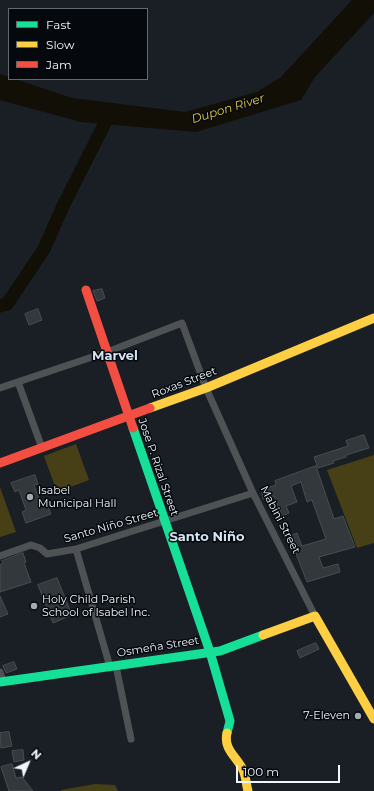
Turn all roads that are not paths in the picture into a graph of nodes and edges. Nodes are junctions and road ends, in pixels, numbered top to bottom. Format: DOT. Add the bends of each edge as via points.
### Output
graph roads {
  1 [pos="86,290"];
  2 [pos="374,318"];
  3 [pos="107,352"];
  4 [pos="18,382"];
  5 [pos="0,388"];
  6 [pos="206,388"];
  7 [pos="128,417"];
  8 [pos="42,448"];
  9 [pos="0,463"];
  10 [pos="253,493"];
  11 [pos="165,522"];
  12 [pos="76,549"];
  13 [pos="0,556"];
  14 [pos="315,616"];
  15 [pos="210,652"];
  16 [pos="113,666"];
  17 [pos="0,672"];
  18 [pos="2,682"];
  19 [pos="374,719"];
  20 [pos="131,739"];
  21 [pos="248,791"];
  1 -- 3 [label="street, Jose P. Rizal Street"];
  2 -- 6 [label="street, Roxas Street"];
  3 -- 4 [label="street"];
  3 -- 6 [label="street, Mabini Street" via="182,323"];
  3 -- 7 [label="street, Jose P. Rizal Street"];
  4 -- 5 [label="street"];
  4 -- 8 [label="street"];
  6 -- 7 [label="street, Roxas Street"];
  6 -- 10 [label="street, Mabini Street"];
  7 -- 8 [label="street, Roxas Street"];
  7 -- 11 [label="street, Jose P. Rizal Street"];
  8 -- 9 [label="street, Roxas Street"];
  10 -- 11 [label="street, Santo Niño Street"];
  10 -- 14 [label="street, Mabini Street"];
  11 -- 12 [label="street, Santo Niño Street"];
  11 -- 15 [label="street, Jose P. Rizal Street"];
  12 -- 13 [label="street, Santo Niño Street" via="47,554 31,545"];
  12 -- 16 [label="street"];
  14 -- 15 [label="street, Osmeña Street" via="220,651"];
  14 -- 19 [label="street, Mabini Street"];
  15 -- 16 [label="street, Osmeña Street"];
  15 -- 21 [label="street, Jose P. Rizal Street" via="230,721 226,737 229,751 243,770"];
  16 -- 18 [label="street, Osmeña Street"];
  16 -- 20 [label="street"];
  17 -- 18 [label="street"];
}
